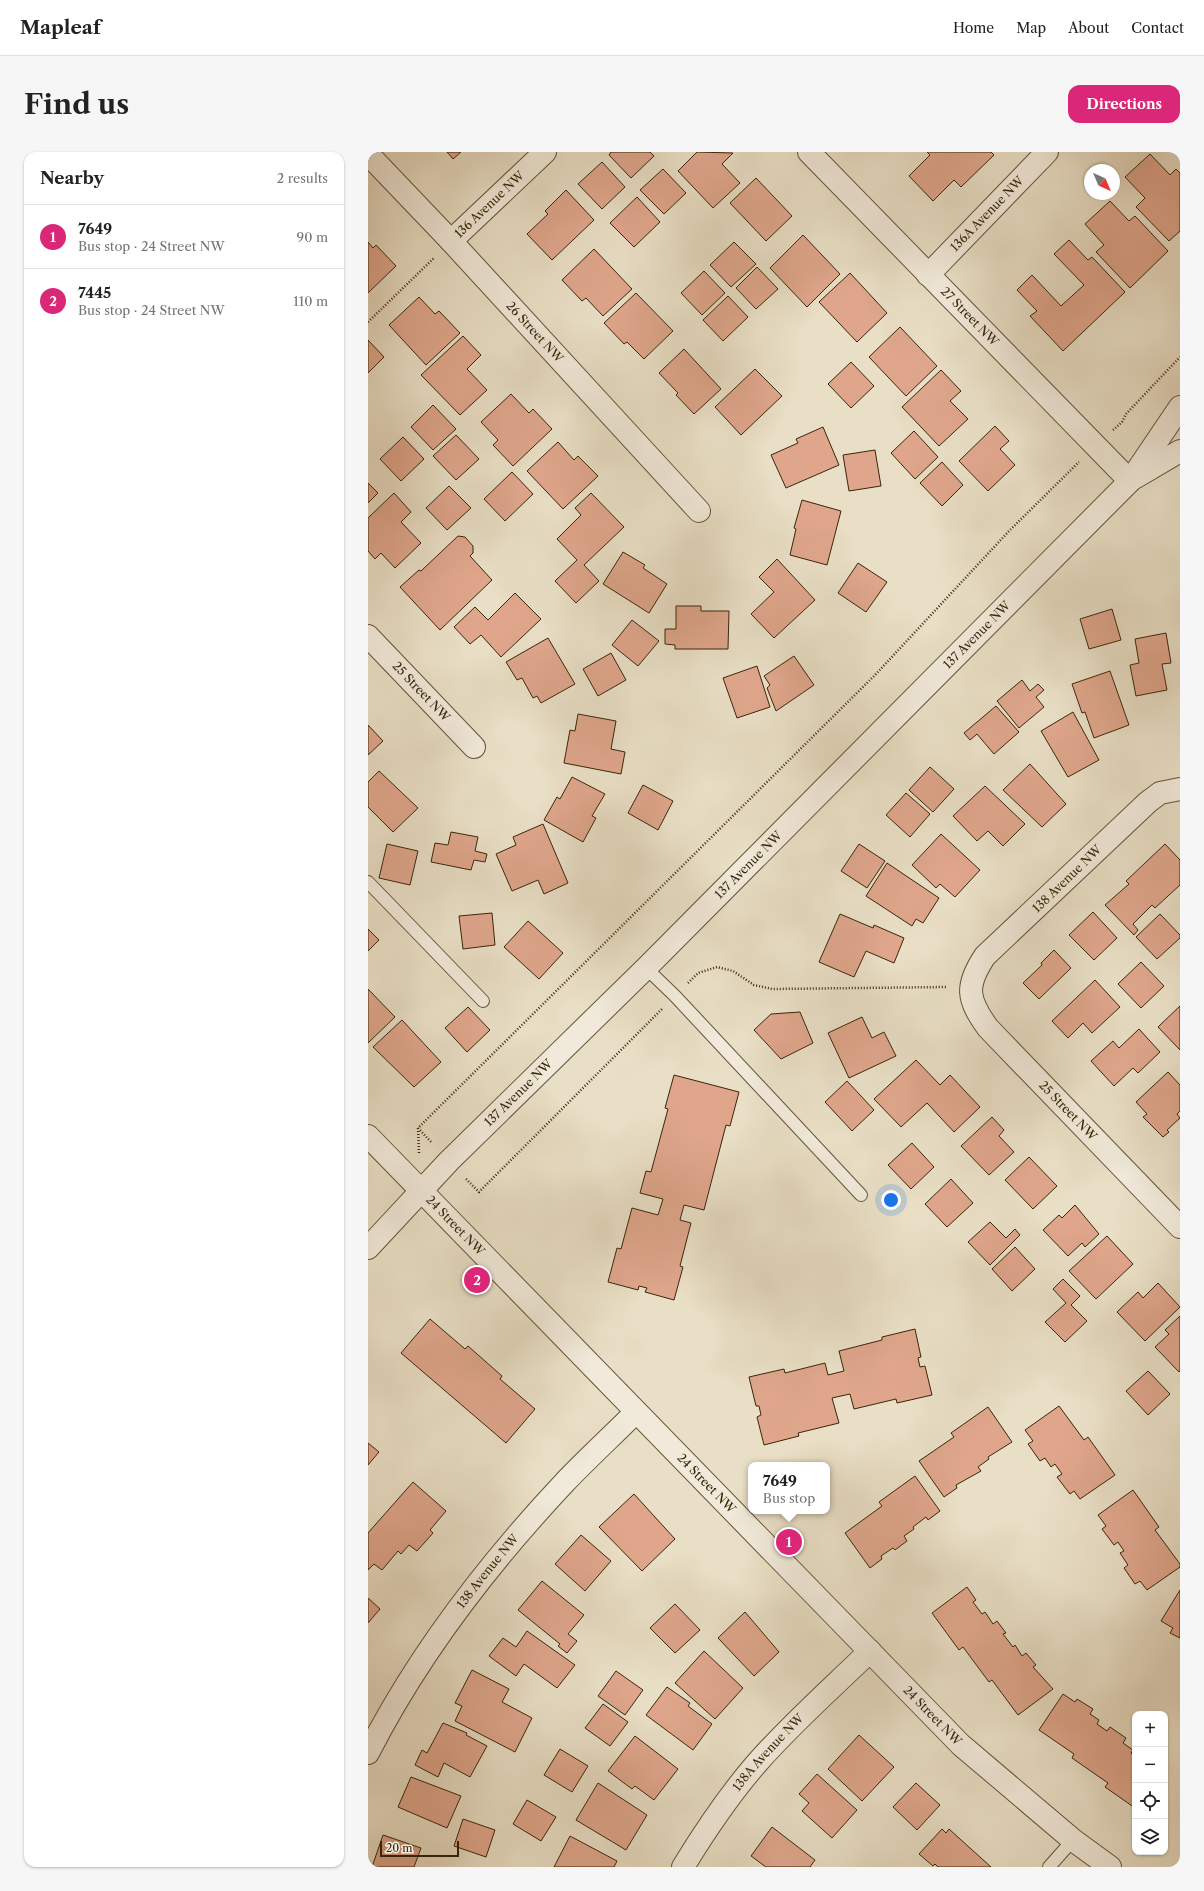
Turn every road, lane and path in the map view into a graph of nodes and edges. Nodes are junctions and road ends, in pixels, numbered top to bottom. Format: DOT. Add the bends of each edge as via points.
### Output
graph roads {
  1 [pos="545,152"];
  2 [pos="809,152"];
  3 [pos="1047,152"];
  4 [pos="368,154"];
  5 [pos="451,241"];
  6 [pos="928,275"];
  7 [pos="368,322"];
  8 [pos="1180,357"];
  9 [pos="1180,407"];
  10 [pos="1096,447"];
  11 [pos="1180,451"];
  12 [pos="1130,481"];
  13 [pos="699,511"];
  14 [pos="368,636"];
  15 [pos="474,747"];
  16 [pos="1180,789"];
  17 [pos="368,882"];
  18 [pos="646,968"];
  19 [pos="970,987"];
  20 [pos="675,996"];
  21 [pos="483,1001"];
  22 [pos="368,1136"];
  23 [pos="449,1161"];
  24 [pos="420,1191"];
  25 [pos="861,1195"];
  26 [pos="1180,1227"];
  27 [pos="368,1248"];
  28 [pos="636,1412"];
  29 [pos="870,1651"];
  30 [pos="368,1753"];
  31 [pos="1073,1840"];
  32 [pos="683,1867"];
  33 [pos="1049,1867"];
  34 [pos="1110,1867"];
  1 -- 5 [label="street, 136 Avenue NW"];
  2 -- 6 [label="street, 27 Street NW"];
  3 -- 6 [label="street, 136A Avenue NW"];
  4 -- 5 [label="street, 26 Street NW"];
  5 -- 7 [label="path"];
  5 -- 13 [label="street, 26 Street NW"];
  6 -- 10 [label="street, 27 Street NW"];
  8 -- 10 [label="path"];
  9 -- 12 [label="street, 137 Avenue NW"];
  10 -- 12 [label="street, 27 Street NW"];
  10 -- 23 [label="path" via="1010,530 876,674 418,1128"];
  11 -- 12 [label="street, 137 Avenue NW"];
  12 -- 18 [label="street, 137 Avenue NW"];
  14 -- 15 [label="street, 25 Street NW"];
  16 -- 19 [label="street, 138 Avenue NW" via="1160,794 1148,802 985,956 976,970"];
  17 -- 21 [label="lane"];
  18 -- 20 [label="lane"];
  18 -- 23 [label="street, 137 Avenue NW"];
  19 -- 20 [label="path" via="772,989 754,985 733,971 717,967 698,973"];
  19 -- 26 [label="street, 25 Street NW" via="977,1013 988,1028"];
  20 -- 23 [label="path" via="479,1192"];
  20 -- 25 [label="lane"];
  22 -- 24 [label="street, 24 Street NW"];
  23 -- 24 [label="street, 137 Avenue NW"];
  24 -- 27 [label="street, 137 Avenue NW"];
  24 -- 28 [label="street, 24 Street NW"];
  28 -- 29 [label="street, 24 Street NW"];
  28 -- 30 [label="street, 138 Avenue NW" via="532,1518 457,1608 401,1692"];
  29 -- 31 [label="street, 24 Street NW" via="961,1745"];
  29 -- 32 [label="street, 138A Avenue NW" via="757,1763 727,1800"];
  31 -- 33 [label="lane"];
  31 -- 34 [label="street, 24 Street NW"];
}
